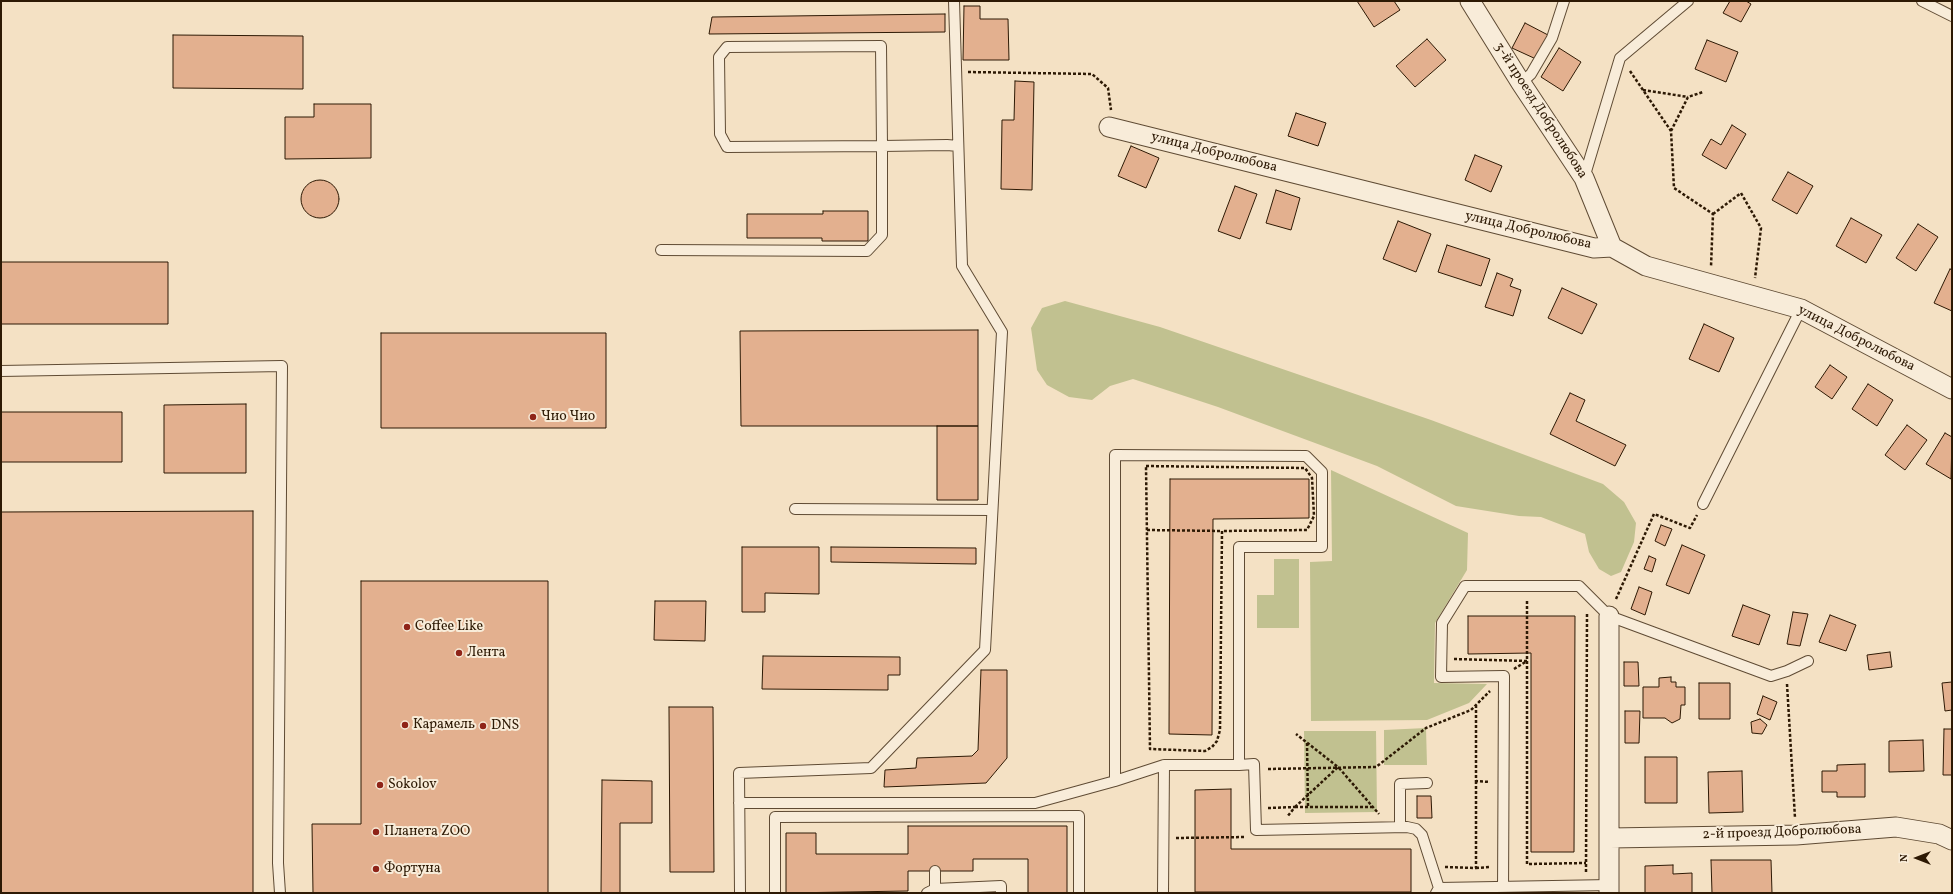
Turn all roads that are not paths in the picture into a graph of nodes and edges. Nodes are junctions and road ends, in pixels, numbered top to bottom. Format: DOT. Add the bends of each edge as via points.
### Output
graph roads {
  1 [pos="954,1"];
  2 [pos="1470,1"];
  3 [pos="1564,1"];
  4 [pos="1688,1"];
  5 [pos="1922,1"];
  6 [pos="1952,16"];
  7 [pos="1521,83"];
  8 [pos="1115,128"];
  9 [pos="882,146"];
  10 [pos="958,146"];
  11 [pos="1584,178"];
  12 [pos="1612,247"];
  13 [pos="661,250"];
  14 [pos="1801,309"];
  15 [pos="1,371"];
  16 [pos="1952,389"];
  17 [pos="1703,504"];
  18 [pos="795,508"];
  19 [pos="992,510"];
  20 [pos="1609,616"];
  21 [pos="1808,661"];
  22 [pos="1164,765"];
  23 [pos="1239,765"];
  24 [pos="1115,781"];
  25 [pos="1427,783"];
  26 [pos="739,803"];
  27 [pos="1396,828"];
  28 [pos="1610,838"];
  29 [pos="1952,840"];
  30 [pos="935,871"];
  31 [pos="1610,889"];
  32 [pos="1438,890"];
  33 [pos="1503,890"];
  34 [pos="931,891"];
  35 [pos="280,893"];
  36 [pos="740,893"];
  37 [pos="775,893"];
  38 [pos="1001,893"];
  39 [pos="1080,893"];
  40 [pos="1163,893"];
  1 -- 10 [label="lane"];
  2 -- 7 [label="street, 3-й проезд Добролюбова"];
  3 -- 7 [label="lane" via="1552,38 1531,74"];
  4 -- 11 [label="lane" via="1620,58"];
  5 -- 6 [label="lane"];
  7 -- 11 [label="street, 3-й проезд Добролюбова"];
  8 -- 12 [label="street, улица Добролюбова" via="1594,248"];
  9 -- 9 [label="lane" via="727,147 720,134 719,57 726,47 881,46"];
  9 -- 10 [label="lane"];
  9 -- 13 [label="lane" via="882,235 867,251"];
  10 -- 19 [label="lane" via="962,266 1002,332"];
  11 -- 12 [label="street, 3-й проезд Добролюбова"];
  12 -- 14 [label="street, улица Добролюбова" via="1646,266"];
  14 -- 16 [label="street, улица Добролюбова"];
  14 -- 17 [label="lane"];
  15 -- 35 [label="lane" via="282,366 278,863"];
  18 -- 19 [label="lane"];
  19 -- 26 [label="lane" via="985,650 871,768 739,773"];
  20 -- 21 [label="lane" via="1771,676"];
  20 -- 28 [label="street"];
  20 -- 33 [label="lane" via="1580,586 1466,586 1442,623 1441,677 1504,676"];
  22 -- 23 [label="lane"];
  22 -- 24 [label="lane"];
  22 -- 40 [label="lane"];
  23 -- 24 [label="lane" via="1239,548 1322,548 1322,472 1306,456 1115,455"];
  23 -- 27 [label="lane" via="1254,764 1256,830"];
  24 -- 26 [label="lane" via="1035,803"];
  25 -- 27 [label="lane" via="1400,784"];
  26 -- 36 [label="lane"];
  27 -- 32 [label="lane" via="1416,829 1422,835"];
  28 -- 29 [label="street, 2-й проезд Добролюбова" via="1796,835 1896,827 1939,834"];
  28 -- 31 [label="street"];
  30 -- 34 [label="lane"];
  31 -- 33 [label="lane" via="1586,885"];
  32 -- 33 [label="lane"];
  34 -- 38 [label="lane" via="1001,886"];
  37 -- 39 [label="lane" via="775,817 935,821 1079,816"];
}
